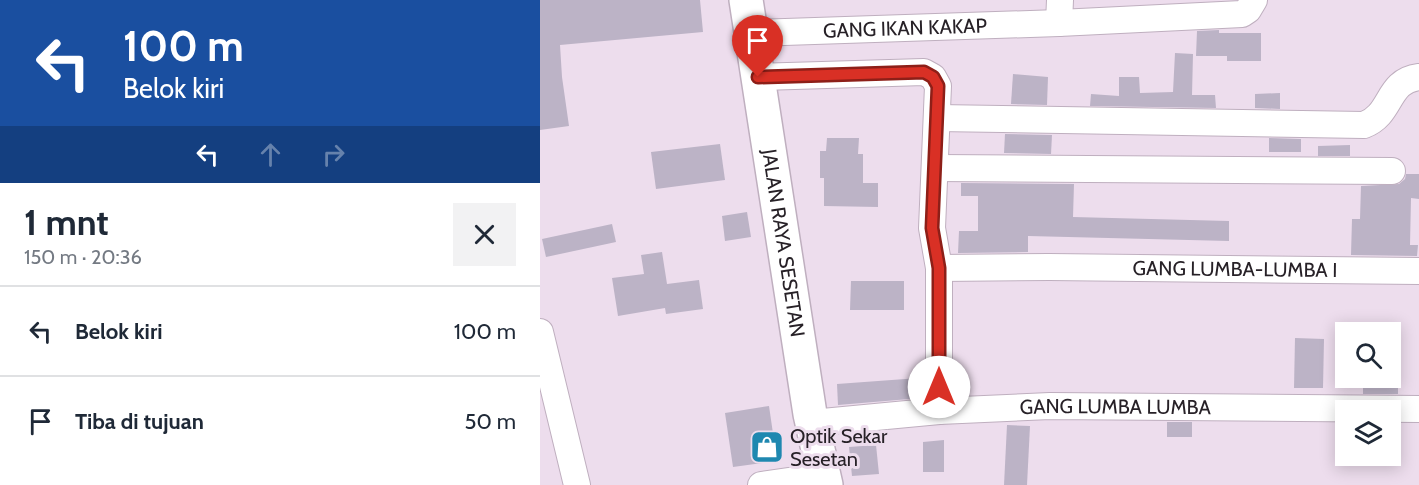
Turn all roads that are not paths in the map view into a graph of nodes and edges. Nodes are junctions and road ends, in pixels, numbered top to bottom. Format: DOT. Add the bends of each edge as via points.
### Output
graph roads {
  1 [pos="746,0"];
  2 [pos="1254,0"];
  3 [pos="1059,12"];
  4 [pos="751,33"];
  5 [pos="758,77"];
  6 [pos="1419,78"];
  7 [pos="937,118"];
  8 [pos="935,168"];
  9 [pos="1392,171"];
  10 [pos="939,268"];
  11 [pos="1419,271"];
  12 [pos="540,332"];
  13 [pos="1419,410"];
  14 [pos="939,411"];
  15 [pos="812,423"];
  16 [pos="824,480"];
  17 [pos="577,485"];
  18 [pos="761,485"];
  1 -- 4 [label="main road, JALAN RAYA SESETAN"];
  2 -- 3 [label="street, GANG IKAN KAKAP" via="1242,14"];
  3 -- 4 [label="street, GANG IKAN KAKAP"];
  4 -- 5 [label="main road, JALAN RAYA SESETAN"];
  5 -- 7 [label="street" via="924,72 938,86"];
  5 -- 15 [label="main road, JALAN RAYA SESETAN"];
  6 -- 7 [label="street" via="1405,80 1380,116 1364,124"];
  7 -- 8 [label="street"];
  8 -- 9 [label="street"];
  8 -- 10 [label="street" via="932,228"];
  10 -- 11 [label="street, GANG LUMBA-LUMBA I"];
  10 -- 14 [label="street"];
  12 -- 17 [label="street"];
  13 -- 14 [label="street, GANG LUMBA LUMBA" via="1050,406"];
  14 -- 15 [label="street, GANG LUMBA LUMBA"];
  15 -- 16 [label="main road, JALAN RAYA SESETAN"];
  16 -- 18 [label="street"];
}
